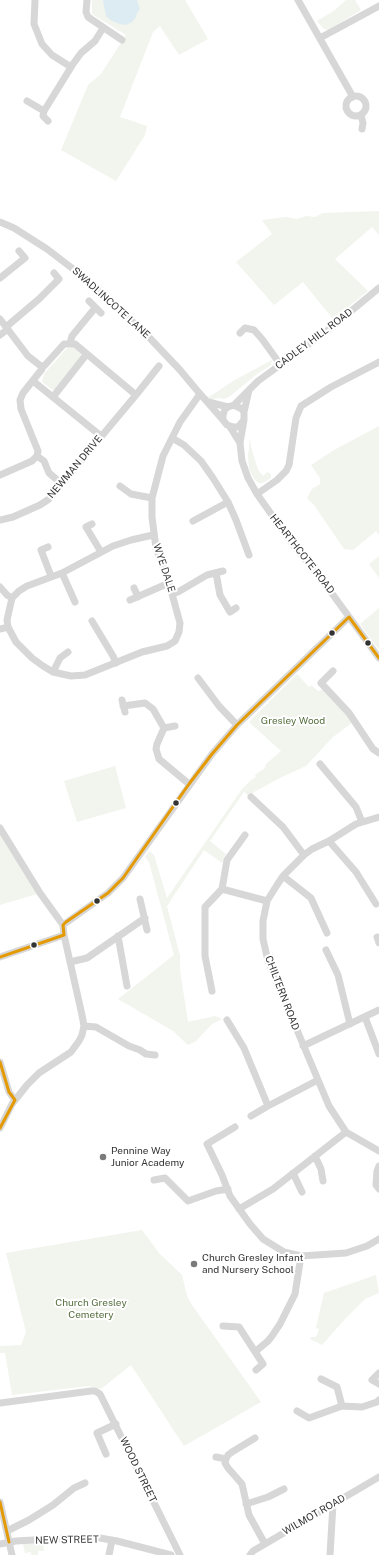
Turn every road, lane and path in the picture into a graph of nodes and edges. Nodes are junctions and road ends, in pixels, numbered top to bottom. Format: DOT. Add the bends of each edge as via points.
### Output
graph roads {
  1 [pos="35,0"];
  2 [pos="87,0"];
  3 [pos="298,0"];
  4 [pos="379,6"];
  5 [pos="103,28"];
  6 [pos="320,38"];
  7 [pos="122,40"];
  8 [pos="71,67"];
  9 [pos="353,97"];
  10 [pos="27,101"];
  11 [pos="44,111"];
  12 [pos="361,115"];
  13 [pos="48,121"];
  14 [pos="362,129"];
  15 [pos="0,222"];
  16 [pos="19,251"];
  17 [pos="54,273"];
  18 [pos="0,278"];
  19 [pos="379,288"];
  20 [pos="89,302"];
  21 [pos="0,319"];
  22 [pos="7,328"];
  23 [pos="240,333"];
  24 [pos="0,335"];
  25 [pos="70,343"];
  26 [pos="86,355"];
  27 [pos="379,362"];
  28 [pos="280,364"];
  29 [pos="42,366"];
  30 [pos="159,366"];
  31 [pos="33,381"];
  32 [pos="249,390"];
  33 [pos="200,394"];
  34 [pos="136,395"];
  35 [pos="53,398"];
  36 [pos="208,402"];
  37 [pos="231,406"];
  38 [pos="244,416"];
  39 [pos="223,420"];
  40 [pos="230,427"];
  41 [pos="101,436"];
  42 [pos="172,438"];
  43 [pos="240,444"];
  44 [pos="37,456"];
  45 [pos="0,475"];
  46 [pos="62,484"];
  47 [pos="120,486"];
  48 [pos="257,494"];
  49 [pos="152,498"];
  50 [pos="228,502"];
  51 [pos="0,520"];
  52 [pos="193,521"];
  53 [pos="92,524"];
  54 [pos="154,535"];
  55 [pos="48,547"];
  56 [pos="101,552"];
  57 [pos="249,555"];
  58 [pos="62,573"];
  59 [pos="51,576"];
  60 [pos="168,583"];
  61 [pos="0,588"];
  62 [pos="134,588"];
  63 [pos="172,594"];
  64 [pos="138,597"];
  65 [pos="12,598"];
  66 [pos="130,600"];
  67 [pos="75,602"];
  68 [pos="236,608"];
  69 [pos="349,617"];
  70 [pos="92,621"];
  71 [pos="8,627"];
  72 [pos="0,629"];
  73 [pos="68,652"];
  74 [pos="379,658"];
  75 [pos="116,662"];
  76 [pos="53,672"];
  77 [pos="333,672"];
  78 [pos="198,678"];
  79 [pos="123,706"];
  80 [pos="237,725"];
  81 [pos="175,726"];
  82 [pos="164,728"];
  83 [pos="379,754"];
  84 [pos="320,764"];
  85 [pos="189,784"];
  86 [pos="251,797"];
  87 [pos="379,817"];
  88 [pos="362,822"];
  89 [pos="0,828"];
  90 [pos="244,835"];
  91 [pos="329,841"];
  92 [pos="304,855"];
  93 [pos="283,876"];
  94 [pos="222,889"];
  95 [pos="140,899"];
  96 [pos="267,901"];
  97 [pos="376,904"];
  98 [pos="144,918"];
  99 [pos="63,925"];
  100 [pos="147,930"];
  101 [pos="327,933"];
  102 [pos="64,935"];
  103 [pos="118,936"];
  104 [pos="326,950"];
  105 [pos="0,957"];
  106 [pos="70,962"];
  107 [pos="127,986"];
  108 [pos="212,991"];
  109 [pos="379,1010"];
  110 [pos="365,1017"];
  111 [pos="227,1020"];
  112 [pos="350,1024"];
  113 [pos="84,1026"];
  114 [pos="303,1046"];
  115 [pos="379,1054"];
  116 [pos="155,1055"];
  117 [pos="0,1062"];
  118 [pos="2,1078"];
  119 [pos="318,1080"];
  120 [pos="15,1100"];
  121 [pos="268,1106"];
  122 [pos="251,1116"];
  123 [pos="235,1127"];
  124 [pos="0,1128"];
  125 [pos="346,1132"];
  126 [pos="379,1151"];
  127 [pos="315,1156"];
  128 [pos="379,1166"];
  129 [pos="294,1173"];
  130 [pos="154,1180"];
  131 [pos="323,1181"];
  132 [pos="228,1189"];
  133 [pos="379,1189"];
  134 [pos="302,1192"];
  135 [pos="239,1209"];
  136 [pos="379,1239"];
  137 [pos="301,1256"];
  138 [pos="223,1326"];
  139 [pos="256,1351"];
  140 [pos="256,1370"];
  141 [pos="379,1373"];
  142 [pos="321,1379"];
  143 [pos="379,1384"];
  144 [pos="379,1400"];
  145 [pos="0,1403"];
  146 [pos="342,1406"];
  147 [pos="297,1411"];
  148 [pos="116,1424"];
  149 [pos="254,1438"];
  150 [pos="106,1454"];
  151 [pos="216,1457"];
  152 [pos="226,1459"];
  153 [pos="379,1477"];
  154 [pos="85,1483"];
  155 [pos="284,1488"];
  156 [pos="0,1502"];
  157 [pos="246,1504"];
  158 [pos="333,1504"];
  159 [pos="6,1531"];
  160 [pos="112,1540"];
  161 [pos="9,1542"];
  162 [pos="0,1544"];
  163 [pos="265,1544"];
  164 [pos="12,1555"];
  165 [pos="109,1555"];
  166 [pos="171,1555"];
  167 [pos="180,1555"];
  168 [pos="250,1555"];
  169 [pos="330,1555"];
  1 -- 8 [label="street" via="34,24 42,44 52,55"];
  2 -- 5 [label="street" via="88,17"];
  3 -- 6 [label="street"];
  4 -- 6 [label="street"];
  5 -- 7 [label="street"];
  5 -- 8 [label="street" via="95,41 81,53"];
  6 -- 9 [label="street"];
  8 -- 11 [label="street"];
  9 -- 12 [label="street" via="361,97 366,104"];
  9 -- 12 [label="street" via="347,103 347,110 353,116"];
  10 -- 11 [label="street"];
  11 -- 13 [label="street" via="43,116"];
  12 -- 14 [label="street"];
  15 -- 33 [label="street, SWADLINCOTE LANE" via="47,249 81,275 144,332"];
  16 -- 18 [label="street" via="25,258"];
  17 -- 22 [label="street" via="59,279"];
  19 -- 28 [label="street, CADLEY HILL ROAD" via="327,331"];
  20 -- 25 [label="street" via="98,310 72,336"];
  21 -- 22 [label="street"];
  22 -- 24 [label="street"];
  22 -- 29 [label="street" via="28,356"];
  23 -- 28 [label="street" via="245,328 254,330"];
  25 -- 26 [label="street" via="75,344"];
  25 -- 29 [label="street" via="64,344 45,366"];
  26 -- 34 [label="street"];
  26 -- 35 [label="street"];
  27 -- 48 [label="street" via="301,406 296,418 289,465 282,475"];
  28 -- 32 [label="street, CADLEY HILL ROAD"];
  29 -- 31 [label="street"];
  30 -- 34 [label="street, NEWMAN DRIVE"];
  31 -- 35 [label="street"];
  31 -- 44 [label="street" via="23,393 21,409 38,451"];
  32 -- 37 [label="street, CADLEY HILL ROAD"];
  32 -- 38 [label="street"];
  33 -- 36 [label="street, SWADLINCOTE LANE"];
  33 -- 42 [label="street, WYE DALE"];
  34 -- 41 [label="street, NEWMAN DRIVE"];
  35 -- 41 [label="street"];
  36 -- 37 [label="street"];
  36 -- 39 [label="street, SWADLINCOTE LANE"];
  37 -- 38 [label="street" via="238,406"];
  37 -- 39 [label="street" via="225,409"];
  38 -- 40 [label="street" via="238,427"];
  38 -- 43 [label="street, HEARTHCOTE ROAD"];
  39 -- 40 [label="street"];
  40 -- 43 [label="street, HEARTHCOTE ROAD"];
  41 -- 46 [label="street, NEWMAN DRIVE"];
  42 -- 49 [label="street, WYE DALE" via="163,456"];
  42 -- 50 [label="street" via="201,461"];
  43 -- 48 [label="street, HEARTHCOTE ROAD" via="245,470"];
  44 -- 45 [label="street" via="32,461"];
  44 -- 46 [label="street" via="44,461 49,473"];
  46 -- 51 [label="street, NEWMAN DRIVE" via="40,505"];
  47 -- 49 [label="street" via="131,494"];
  48 -- 69 [label="street, HEARTHCOTE ROAD"];
  49 -- 54 [label="street, WYE DALE"];
  50 -- 52 [label="street" via="199,513"];
  50 -- 57 [label="street"];
  53 -- 56 [label="street" via="86,527"];
  54 -- 56 [label="street" via="131,540"];
  54 -- 60 [label="street, WYE DALE"];
  55 -- 59 [label="street" via="41,550"];
  56 -- 58 [label="street"];
  58 -- 59 [label="street"];
  58 -- 67 [label="street"];
  59 -- 65 [label="street" via="27,586"];
  60 -- 63 [label="street, WYE DALE"];
  60 -- 64 [label="street"];
  61 -- 65 [label="street"];
  62 -- 64 [label="street"];
  63 -- 68 [label="street" via="207,575 220,572 220,595 230,612"];
  63 -- 75 [label="street, WYE DALE" via="180,623 176,641"];
  64 -- 66 [label="street"];
  65 -- 71 [label="street"];
  69 -- 74 [label="street, HEARTHCOTE ROAD"];
  69 -- 80 [label="street"];
  70 -- 75 [label="street"];
  71 -- 72 [label="street"];
  71 -- 76 [label="street" via="16,642 32,658"];
  73 -- 76 [label="street" via="60,658"];
  75 -- 76 [label="street, WYE DALE" via="85,675 71,676"];
  77 -- 83 [label="street" via="321,683 349,713"];
  78 -- 80 [label="street" via="200,688"];
  79 -- 82 [label="street" via="140,702 148,704"];
  80 -- 85 [label="street"];
  81 -- 82 [label="street"];
  82 -- 85 [label="street" via="156,749 159,759"];
  84 -- 88 [label="street" via="356,807"];
  85 -- 99 [label="street" via="123,878 108,893"];
  86 -- 92 [label="street" via="283,827"];
  87 -- 88 [label="street, CHILTERN ROAD"];
  88 -- 91 [label="street, CHILTERN ROAD"];
  89 -- 99 [label="street"];
  90 -- 94 [label="street" via="227,860"];
  91 -- 92 [label="street, CHILTERN ROAD"];
  91 -- 97 [label="street" via="356,872"];
  92 -- 93 [label="street, CHILTERN ROAD"];
  93 -- 96 [label="street, CHILTERN ROAD"];
  93 -- 101 [label="street" via="311,898"];
  94 -- 96 [label="street"];
  94 -- 108 [label="street" via="205,907 205,956"];
  95 -- 98 [label="street"];
  96 -- 114 [label="street, CHILTERN ROAD" via="263,921 268,962"];
  98 -- 100 [label="street"];
  98 -- 103 [label="street"];
  99 -- 102 [label="street"];
  102 -- 105 [label="street"];
  102 -- 106 [label="street"];
  103 -- 106 [label="street" via="87,958"];
  103 -- 107 [label="street"];
  104 -- 112 [label="street" via="338,975"];
  106 -- 113 [label="street"];
  109 -- 110 [label="street"];
  110 -- 112 [label="street"];
  110 -- 115 [label="street"];
  111 -- 121 [label="street" via="244,1048"];
  112 -- 114 [label="street"];
  113 -- 116 [label="street" via="96,1027 140,1050 144,1057"];
  113 -- 120 [label="street" via="79,1041 71,1052 39,1073"];
  114 -- 119 [label="street, CHILTERN ROAD"];
  117 -- 118 [label="street"];
  118 -- 120 [label="street"];
  119 -- 121 [label="street"];
  119 -- 125 [label="street, CHILTERN ROAD" via="329,1106"];
  120 -- 124 [label="street"];
  121 -- 122 [label="street"];
  123 -- 132 [label="street" via="207,1144"];
  125 -- 126 [label="street, CHILTERN ROAD"];
  125 -- 127 [label="street"];
  127 -- 129 [label="street"];
  127 -- 131 [label="street"];
  128 -- 133 [label="street" via="376,1185"];
  129 -- 134 [label="street"];
  129 -- 135 [label="street"];
  130 -- 132 [label="street" via="165,1178 188,1201"];
  132 -- 135 [label="street"];
  135 -- 137 [label="street" via="263,1239 284,1252"];
  136 -- 137 [label="street" via="346,1253"];
  137 -- 139 [label="street" via="295,1294 280,1324 268,1341"];
  138 -- 139 [label="street" via="239,1327"];
  139 -- 140 [label="street" via="263,1364"];
  141 -- 143 [label="street" via="372,1380"];
  142 -- 146 [label="street" via="337,1387"];
  144 -- 146 [label="street" via="362,1407"];
  145 -- 148 [label="street, WOOD STREET" via="95,1391 100,1394"];
  146 -- 147 [label="street" via="308,1418"];
  148 -- 150 [label="street" via="97,1433"];
  148 -- 167 [label="street, WOOD STREET"];
  149 -- 152 [label="street"];
  151 -- 152 [label="street"];
  152 -- 157 [label="street" via="228,1468 242,1484"];
  153 -- 158 [label="street, WILMOT ROAD"];
  154 -- 159 [label="street" via="74,1488 35,1517"];
  155 -- 157 [label="street"];
  156 -- 159 [label="street"];
  157 -- 163 [label="street" via="252,1522"];
  158 -- 163 [label="street, WILMOT ROAD"];
  158 -- 169 [label="street"];
  159 -- 161 [label="street"];
  160 -- 161 [label="street, NEW STREET" via="68,1538"];
  160 -- 165 [label="street"];
  160 -- 166 [label="street, NEW STREET"];
  161 -- 162 [label="street, NEW STREET"];
  161 -- 164 [label="street"];
  163 -- 168 [label="street, WILMOT ROAD"];
}
